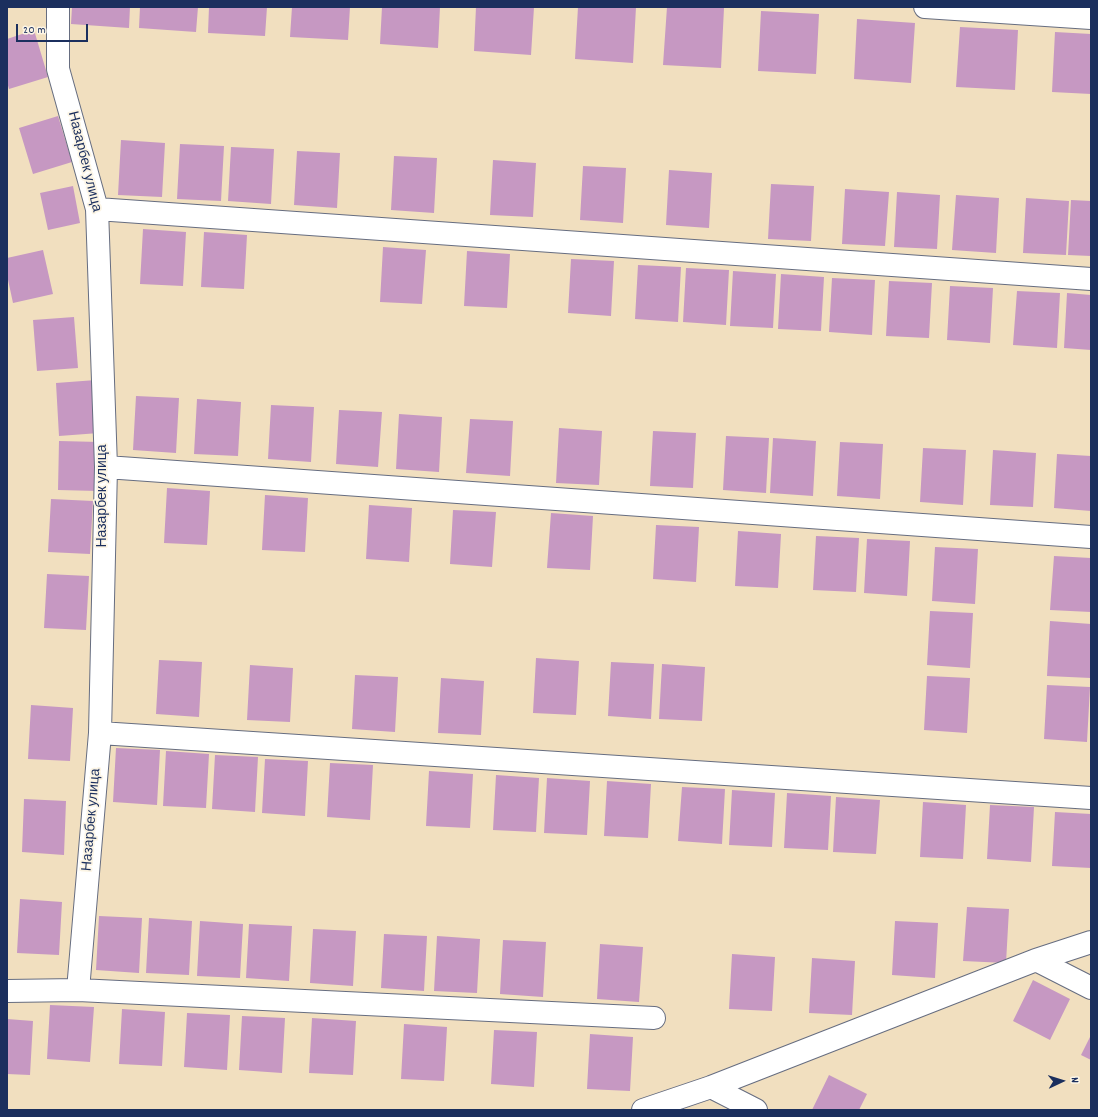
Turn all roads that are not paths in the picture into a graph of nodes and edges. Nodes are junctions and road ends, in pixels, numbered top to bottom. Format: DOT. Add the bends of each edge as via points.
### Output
graph roads {
  1 [pos="58,7"];
  2 [pos="925,7"];
  3 [pos="1091,18"];
  4 [pos="97,209"];
  5 [pos="1091,279"];
  6 [pos="106,466"];
  7 [pos="1091,537"];
  8 [pos="100,733"];
  9 [pos="1091,798"];
  10 [pos="1091,942"];
  11 [pos="1036,960"];
  12 [pos="1091,988"];
  13 [pos="78,990"];
  14 [pos="7,991"];
  15 [pos="654,1018"];
  16 [pos="711,1087"];
  17 [pos="643,1110"];
  18 [pos="756,1110"];
  1 -- 4 [label="street, Назарбек улица" via="58,69"];
  2 -- 3 [label="street"];
  4 -- 5 [label="street"];
  4 -- 6 [label="street, Назарбек улица"];
  6 -- 7 [label="street"];
  6 -- 8 [label="street, Назарбек улица"];
  8 -- 9 [label="street"];
  8 -- 13 [label="street, Назарбек улица"];
  10 -- 11 [label="street"];
  11 -- 12 [label="street"];
  11 -- 16 [label="street"];
  13 -- 14 [label="street"];
  13 -- 15 [label="street"];
  16 -- 17 [label="street"];
  16 -- 18 [label="street"];
}
